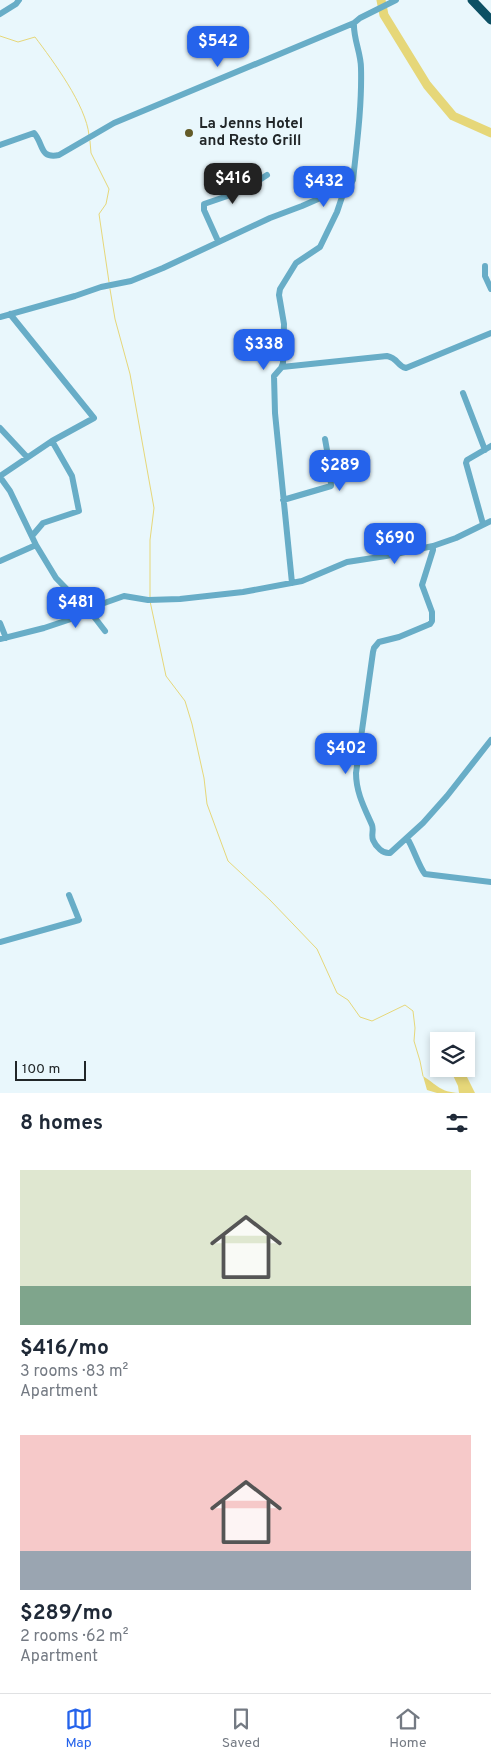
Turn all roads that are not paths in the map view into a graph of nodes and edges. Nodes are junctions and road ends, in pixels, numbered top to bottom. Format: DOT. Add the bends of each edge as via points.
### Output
graph roads {
  1 [pos="19,0"];
  2 [pos="396,0"];
  3 [pos="472,0"];
  4 [pos="0,14"];
  5 [pos="491,20"];
  6 [pos="354,23"];
  7 [pos="0,145"];
  8 [pos="267,175"];
  9 [pos="345,188"];
  10 [pos="218,241"];
  11 [pos="485,266"];
  12 [pos="491,290"];
  13 [pos="10,314"];
  14 [pos="0,317"];
  15 [pos="491,334"];
  16 [pos="282,367"];
  17 [pos="463,393"];
  18 [pos="0,428"];
  19 [pos="325,439"];
  20 [pos="52,441"];
  21 [pos="488,448"];
  22 [pos="28,457"];
  23 [pos="0,477"];
  24 [pos="283,500"];
  25 [pos="491,521"];
  26 [pos="483,524"];
  27 [pos="32,536"];
  28 [pos="36,545"];
  29 [pos="433,546"];
  30 [pos="0,560"];
  31 [pos="292,583"];
  32 [pos="88,611"];
  33 [pos="0,623"];
  34 [pos="105,631"];
  35 [pos="3,638"];
  36 [pos="491,740"];
  37 [pos="407,838"];
  38 [pos="491,882"];
  39 [pos="70,895"];
  40 [pos="0,942"];
  1 -- 4 [label="street"];
  2 -- 6 [label="street"];
  3 -- 5 [label="highway"];
  6 -- 7 [label="street" via="114,123 59,155 46,155 34,133"];
  6 -- 9 [label="street" via="361,68 359,115 353,180"];
  8 -- 10 [label="street" via="242,191 204,204"];
  9 -- 10 [label="street"];
  9 -- 16 [label="street" via="320,247 296,263 280,289 284,324"];
  10 -- 13 [label="street" via="131,280"];
  11 -- 12 [label="street"];
  13 -- 14 [label="street"];
  13 -- 20 [label="street" via="94,418"];
  15 -- 16 [label="street" via="406,368 396,358 387,356"];
  16 -- 24 [label="street" via="274,376"];
  17 -- 21 [label="street"];
  18 -- 22 [label="street"];
  19 -- 24 [label="street" via="331,486"];
  20 -- 22 [label="street"];
  20 -- 27 [label="street" via="72,476 79,511 43,523"];
  21 -- 26 [label="street" via="466,463"];
  22 -- 23 [label="street"];
  23 -- 27 [label="street"];
  24 -- 31 [label="street"];
  25 -- 26 [label="street"];
  26 -- 29 [label="street"];
  27 -- 28 [label="street"];
  28 -- 30 [label="street"];
  28 -- 32 [label="street" via="56,578"];
  29 -- 31 [label="street" via="347,562"];
  29 -- 37 [label="street" via="422,585 432,621 399,637 379,642 374,648 356,773 360,799 377,846 390,853"];
  31 -- 32 [label="street" via="243,592 152,600 124,596"];
  32 -- 34 [label="street"];
  32 -- 35 [label="street" via="44,628"];
  33 -- 35 [label="street"];
  36 -- 37 [label="street"];
  37 -- 38 [label="street" via="425,874"];
  39 -- 40 [label="street" via="78,920"];
}
